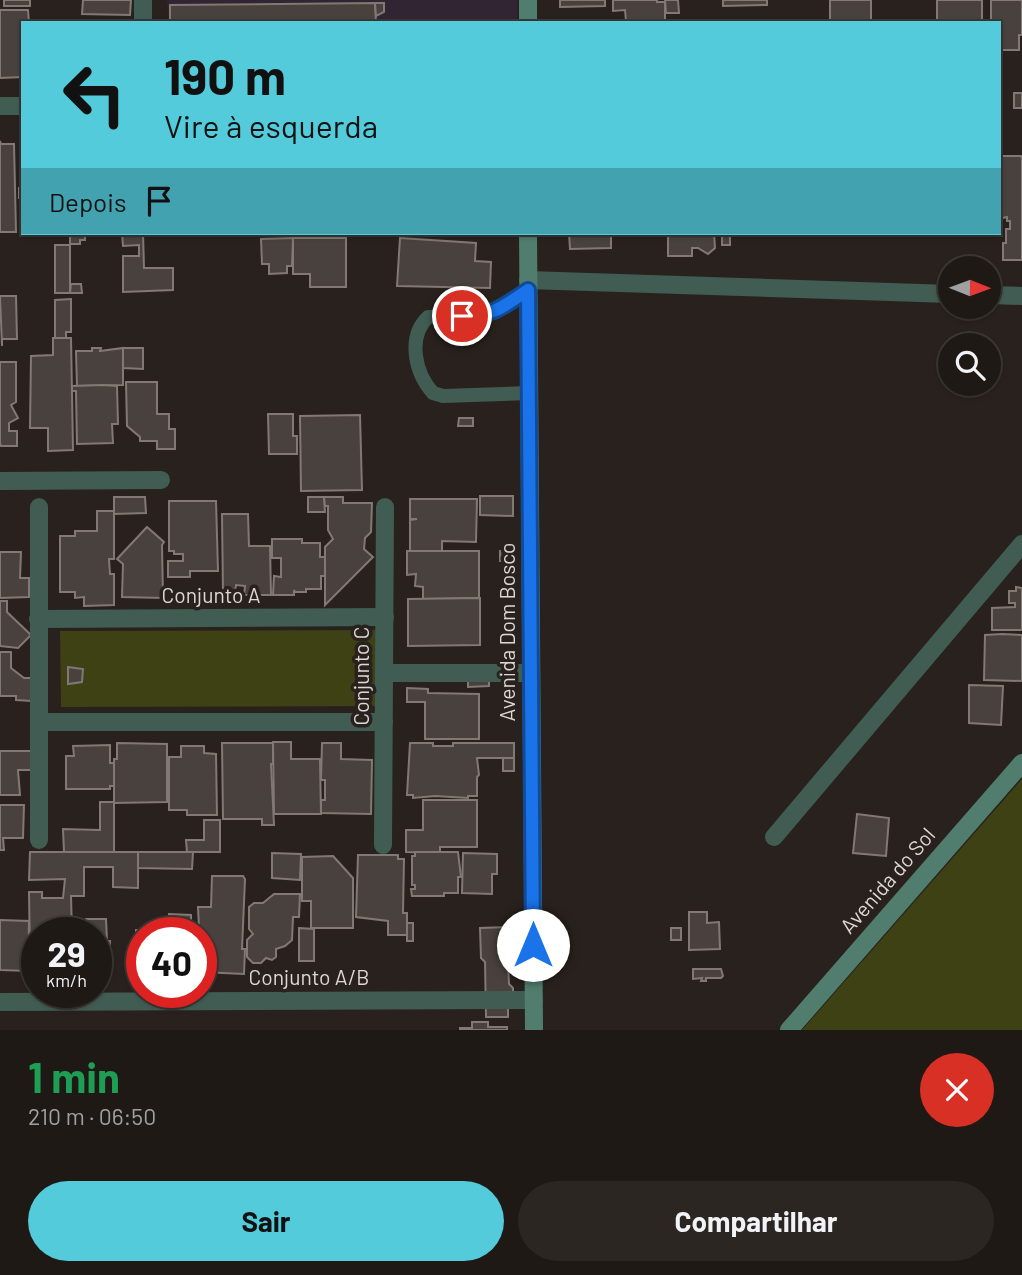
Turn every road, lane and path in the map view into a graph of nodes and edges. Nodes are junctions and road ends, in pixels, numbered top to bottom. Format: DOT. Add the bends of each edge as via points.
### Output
graph roads {
  1 [pos="143,0"];
  2 [pos="528,0"];
  3 [pos="143,21"];
  4 [pos="528,21"];
  5 [pos="0,106"];
  6 [pos="21,106"];
  7 [pos="528,235"];
  8 [pos="528,285"];
  9 [pos="938,294"];
  10 [pos="1001,295"];
  11 [pos="1022,296"];
  12 [pos="529,393"];
  13 [pos="161,480"];
  14 [pos="0,481"];
  15 [pos="39,507"];
  16 [pos="385,508"];
  17 [pos="1022,544"];
  18 [pos="385,617"];
  19 [pos="38,619"];
  20 [pos="384,673"];
  21 [pos="531,673"];
  22 [pos="40,722"];
  23 [pos="384,722"];
  24 [pos="1022,763"];
  25 [pos="774,836"];
  26 [pos="39,840"];
  27 [pos="383,845"];
  28 [pos="534,1000"];
  29 [pos="0,1002"];
  30 [pos="534,1030"];
  31 [pos="789,1030"];
  1 -- 3 [label="street"];
  2 -- 4 [label="street"];
  5 -- 6 [label="street"];
  7 -- 8 [label="street, Avenida Dom Bosco"];
  8 -- 9 [label="street"];
  8 -- 12 [label="street, Avenida Dom Bosco"];
  8 -- 12 [label="lane" via="496,312 428,317 415,349 421,375 433,393"];
  10 -- 11 [label="street"];
  12 -- 21 [label="street, Avenida Dom Bosco"];
  13 -- 14 [label="street"];
  15 -- 19 [label="street"];
  16 -- 18 [label="street, Conjunto C"];
  17 -- 25 [label="street"];
  18 -- 19 [label="street, Conjunto A"];
  18 -- 20 [label="street, Conjunto C"];
  19 -- 22 [label="street"];
  20 -- 21 [label="street"];
  20 -- 23 [label="street, Conjunto C"];
  21 -- 28 [label="street, Avenida Dom Bosco"];
  22 -- 23 [label="street"];
  22 -- 26 [label="street"];
  23 -- 27 [label="street, Conjunto C"];
  24 -- 31 [label="street, Avenida do Sol"];
  28 -- 29 [label="street, Conjunto A/B"];
  28 -- 30 [label="street, Avenida Dom Bosco"];
}
